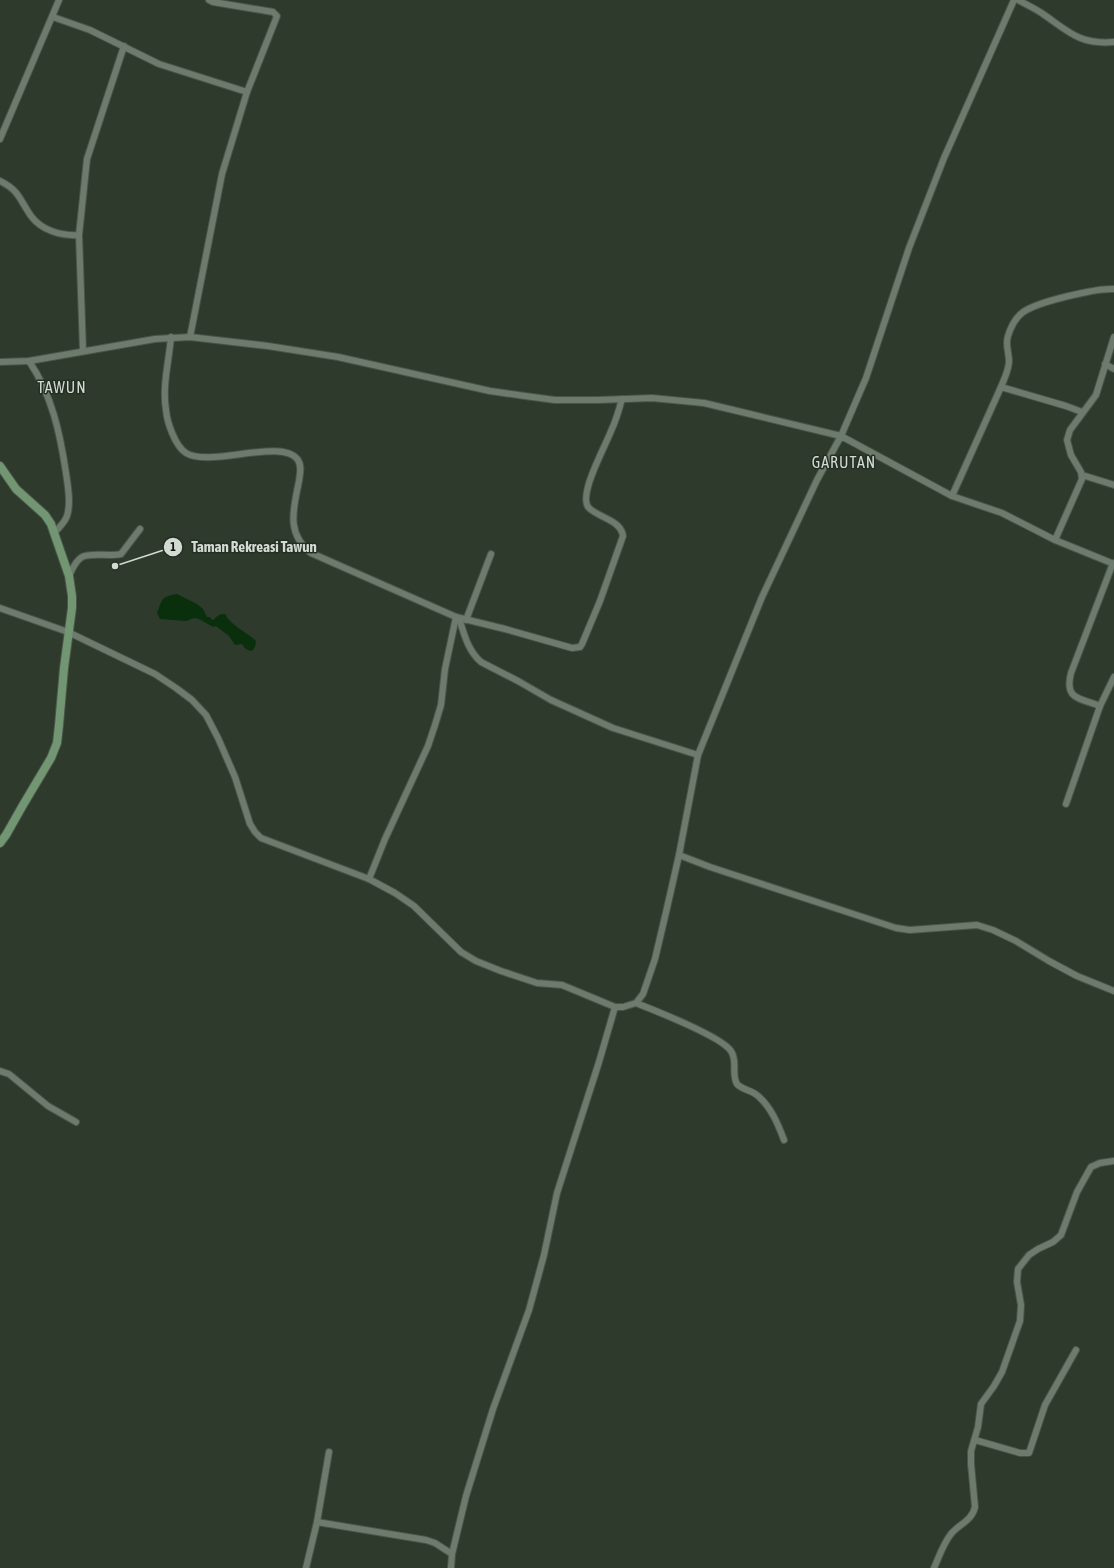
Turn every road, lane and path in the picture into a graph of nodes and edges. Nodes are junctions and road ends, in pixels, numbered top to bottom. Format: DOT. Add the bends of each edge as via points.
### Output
graph roads {
  1 [pos="59,0"];
  2 [pos="208,0"];
  3 [pos="1014,0"];
  4 [pos="1018,0"];
  5 [pos="53,17"];
  6 [pos="1114,42"];
  7 [pos="124,46"];
  8 [pos="247,92"];
  9 [pos="0,139"];
  10 [pos="0,181"];
  11 [pos="79,235"];
  12 [pos="1114,289"];
  13 [pos="171,337"];
  14 [pos="190,337"];
  15 [pos="1114,337"];
  16 [pos="1113,345"];
  17 [pos="83,351"];
  18 [pos="29,360"];
  19 [pos="0,362"];
  20 [pos="1105,364"];
  21 [pos="1114,369"];
  22 [pos="1001,387"];
  23 [pos="622,399"];
  24 [pos="1082,412"];
  25 [pos="841,436"];
  26 [pos="0,466"];
  27 [pos="1082,475"];
  28 [pos="3,477"];
  29 [pos="1114,485"];
  30 [pos="952,496"];
  31 [pos="140,530"];
  32 [pos="54,533"];
  33 [pos="1055,540"];
  34 [pos="491,554"];
  35 [pos="1114,563"];
  36 [pos="68,576"];
  37 [pos="0,608"];
  38 [pos="458,617"];
  39 [pos="466,620"];
  40 [pos="68,632"];
  41 [pos="1114,677"];
  42 [pos="1100,706"];
  43 [pos="698,755"];
  44 [pos="1066,804"];
  45 [pos="0,843"];
  46 [pos="679,855"];
  47 [pos="369,879"];
  48 [pos="1114,991"];
  49 [pos="636,1003"];
  50 [pos="615,1007"];
  51 [pos="0,1071"];
  52 [pos="76,1122"];
  53 [pos="784,1140"];
  54 [pos="1114,1162"];
  55 [pos="1076,1350"];
  56 [pos="975,1440"];
  57 [pos="329,1452"];
  58 [pos="317,1522"];
  59 [pos="452,1554"];
  60 [pos="306,1568"];
  61 [pos="452,1568"];
  62 [pos="934,1568"];
  1 -- 5 [label="street"];
  2 -- 8 [label="street" via="273,12 276,16"];
  3 -- 25 [label="street" via="944,158 909,248 866,378"];
  4 -- 6 [label="street" via="1082,39 1098,43"];
  5 -- 7 [label="street"];
  5 -- 9 [label="street"];
  7 -- 8 [label="street" via="159,64"];
  7 -- 11 [label="street" via="88,151"];
  8 -- 14 [label="street" via="222,174"];
  10 -- 11 [label="street" via="17,192 32,217 43,227 61,234"];
  11 -- 17 [label="street"];
  12 -- 22 [label="street" via="1100,289 1066,297 1022,312 1007,337 1009,362"];
  13 -- 14 [label="street"];
  13 -- 17 [label="street"];
  13 -- 38 [label="street" via="166,410 174,436 184,452 192,456 206,456 276,451 294,456 298,460 300,473 293,520 303,547 327,561"];
  14 -- 23 [label="street" via="338,357 490,391 555,400"];
  15 -- 16 [label="street"];
  16 -- 20 [label="street"];
  17 -- 18 [label="street"];
  18 -- 19 [label="street"];
  18 -- 32 [label="street" via="49,396 57,421 64,462 69,507 66,517"];
  20 -- 21 [label="street"];
  20 -- 24 [label="street" via="1096,395"];
  22 -- 24 [label="street"];
  22 -- 30 [label="street"];
  23 -- 25 [label="street" via="652,398 704,403"];
  23 -- 39 [label="street" via="595,467 586,501 589,507 618,526 622,536 582,644 576,648 568,648 529,635"];
  24 -- 27 [label="street" via="1070,430 1067,440"];
  25 -- 30 [label="street"];
  25 -- 43 [label="street" via="817,480 762,597"];
  26 -- 28 [label="street"];
  27 -- 29 [label="street"];
  27 -- 33 [label="street"];
  28 -- 32 [label="street" via="45,515"];
  30 -- 33 [label="street" via="1002,513"];
  31 -- 36 [label="street" via="121,554 81,557"];
  32 -- 36 [label="street"];
  33 -- 35 [label="street"];
  34 -- 39 [label="street"];
  35 -- 42 [label="street" via="1068,686 1074,696"];
  36 -- 40 [label="street" via="72,608"];
  37 -- 40 [label="street"];
  38 -- 39 [label="street"];
  38 -- 43 [label="street" via="470,648 481,662 551,700 606,725"];
  38 -- 47 [label="street" via="445,669 441,705 428,746"];
  40 -- 45 [label="street" via="56,743 52,758"];
  40 -- 47 [label="street" via="155,674 192,700 206,715 218,738 235,777 250,824 261,838"];
  41 -- 42 [label="street"];
  42 -- 44 [label="street"];
  43 -- 46 [label="street"];
  46 -- 48 [label="street" via="896,928 910,930 977,925 993,930 1077,976"];
  46 -- 49 [label="street" via="655,959 643,994"];
  47 -- 50 [label="street" via="395,892 414,906 461,952 471,958 537,983 562,985"];
  49 -- 50 [label="street"];
  49 -- 53 [label="street" via="716,1039 728,1048 734,1058 736,1083 758,1095 767,1105"];
  50 -- 59 [label="street" via="557,1193 529,1310 493,1409 466,1496"];
  51 -- 52 [label="street" via="9,1074 48,1106"];
  54 -- 56 [label="street" via="1095,1164 1088,1170 1061,1235 1029,1256 1018,1269 1020,1321 1002,1372 981,1404"];
  55 -- 56 [label="street" via="1045,1405 1029,1453 1020,1453"];
  56 -- 62 [label="street" via="971,1457 974,1512 951,1534"];
  57 -- 58 [label="street"];
  58 -- 59 [label="street" via="426,1540"];
  58 -- 60 [label="street"];
  59 -- 61 [label="street"];
}
